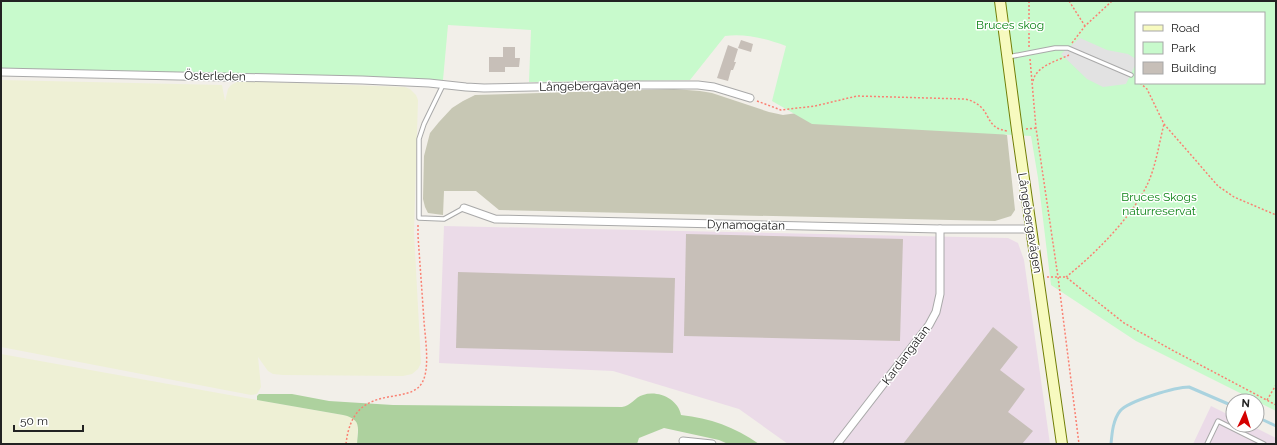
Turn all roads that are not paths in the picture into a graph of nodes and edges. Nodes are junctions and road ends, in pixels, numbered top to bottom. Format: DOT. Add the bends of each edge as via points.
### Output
graph roads {
  1 [pos="1000,1"];
  2 [pos="1008,57"];
  3 [pos="1,72"];
  4 [pos="1131,75"];
  5 [pos="429,83"];
  6 [pos="443,84"];
  7 [pos="750,98"];
  8 [pos="464,208"];
  9 [pos="940,229"];
  10 [pos="1031,229"];
  11 [pos="682,441"];
  12 [pos="712,444"];
  13 [pos="837,444"];
  14 [pos="1062,444"];
  15 [pos="1207,444"];
  16 [pos="1264,444"];
  1 -- 2 [label="street, Långebergavägen"];
  2 -- 4 [label="lane" via="1068,48"];
  2 -- 10 [label="street, Långebergavägen"];
  3 -- 5 [label="street, Österleden"];
  5 -- 6 [label="street, Långebergavägen"];
  6 -- 7 [label="street, Långebergavägen" via="503,88 704,85"];
  6 -- 8 [label="lane" via="419,139 419,218 444,219"];
  8 -- 9 [label="street, Dynamogatan" via="495,219"];
  9 -- 10 [label="street, Dynamogatan"];
  9 -- 13 [label="street, Kardangatan" via="940,294 936,312 929,325"];
  10 -- 14 [label="street, Långebergavägen"];
  11 -- 12 [label="street"];
  15 -- 16 [label="lane" via="1218,421"];
}
